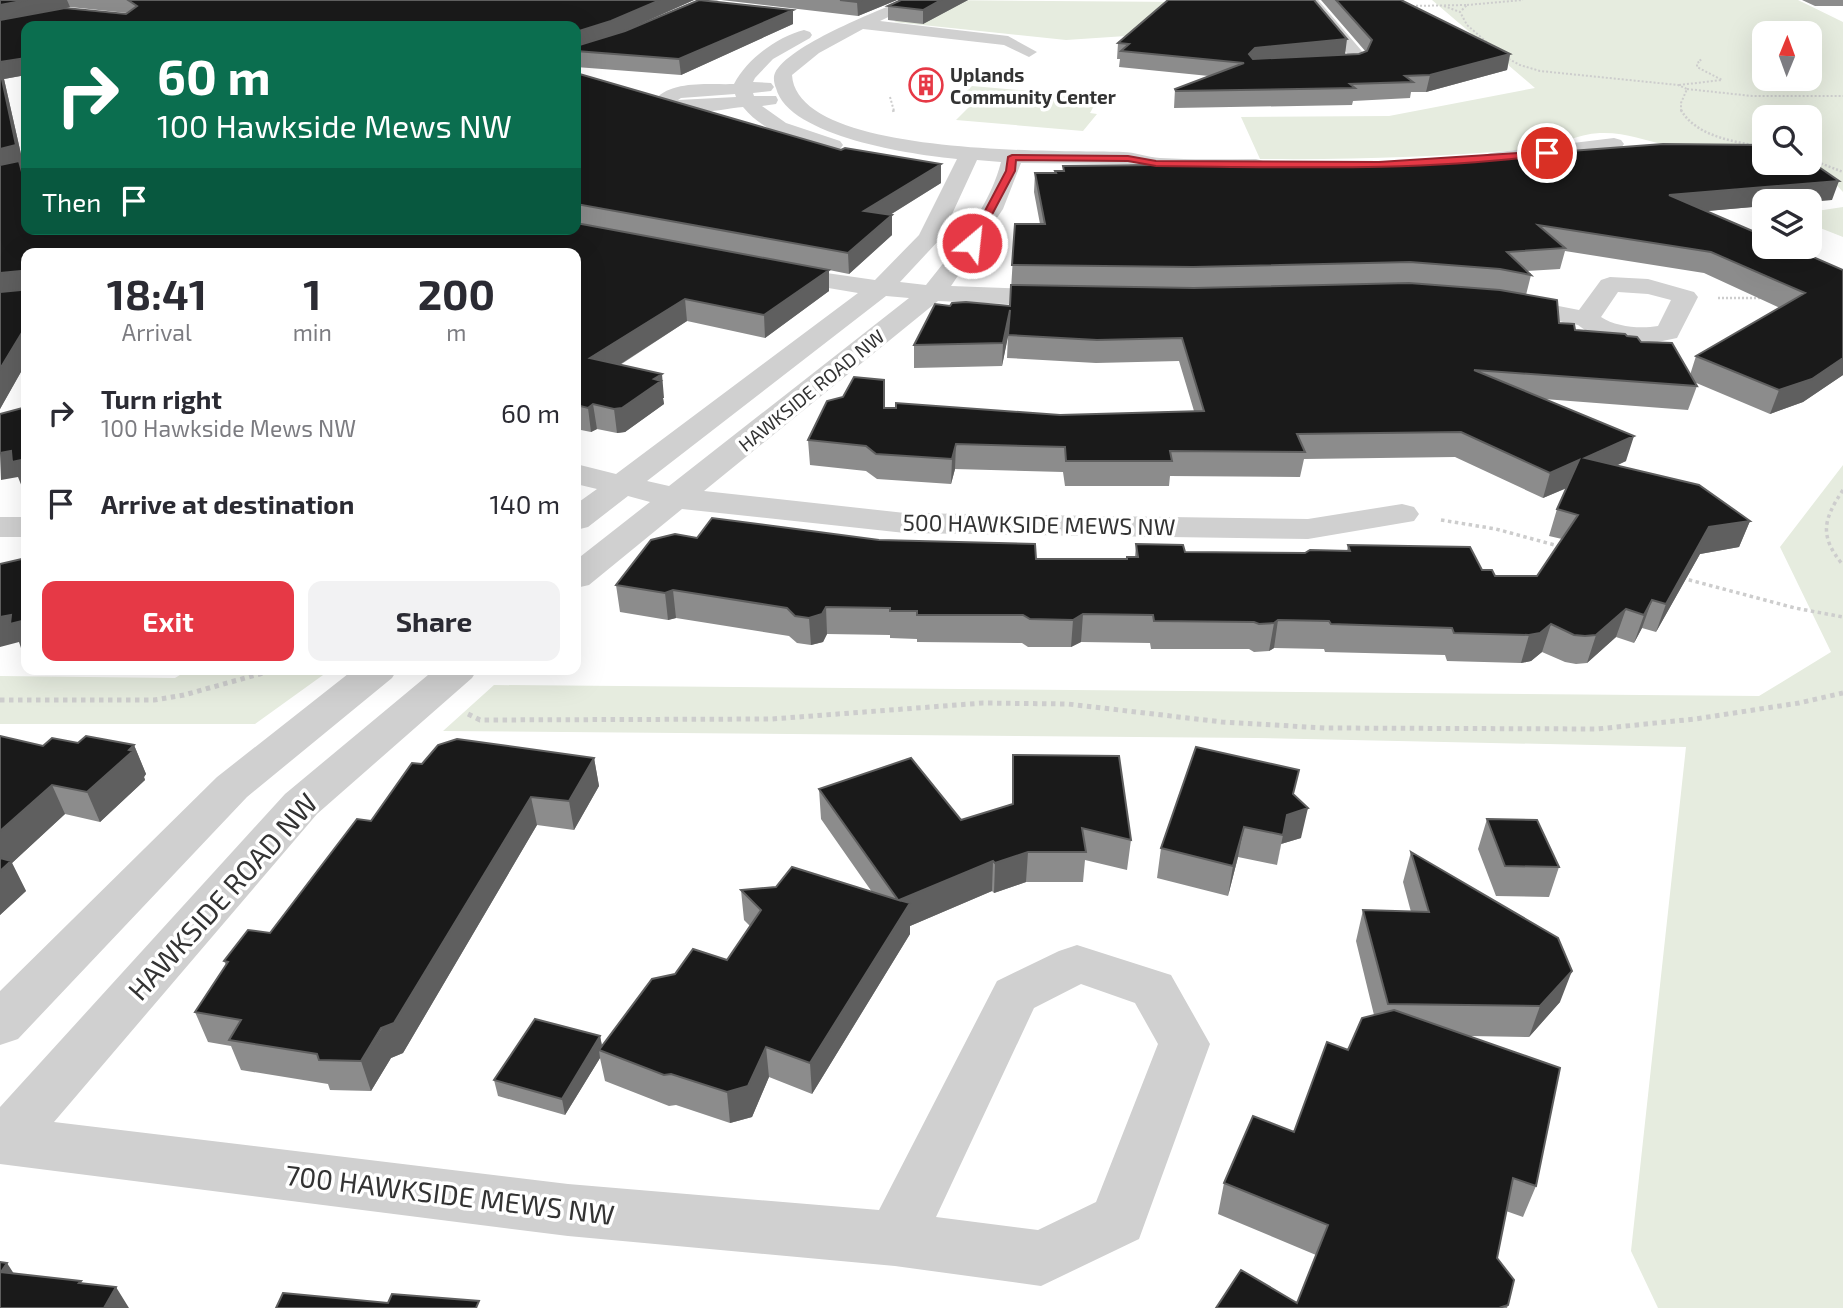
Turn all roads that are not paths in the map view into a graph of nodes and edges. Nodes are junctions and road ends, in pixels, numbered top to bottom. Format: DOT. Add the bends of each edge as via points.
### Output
graph roads {
  1 [pos="883,0"];
  2 [pos="917,0"];
  3 [pos="1310,0"];
  4 [pos="707,9"];
  5 [pos="789,24"];
  6 [pos="839,26"];
  7 [pos="1029,52"];
  8 [pos="581,53"];
  9 [pos="1300,67"];
  10 [pos="786,92"];
  11 [pos="744,95"];
  12 [pos="1615,144"];
  13 [pos="1474,160"];
  14 [pos="966,161"];
  15 [pos="21,163"];
  16 [pos="1011,164"];
  17 [pos="0,165"];
  18 [pos="1276,165"];
  19 [pos="21,172"];
  20 [pos="0,178"];
  21 [pos="758,269"];
  22 [pos="881,288"];
  23 [pos="934,291"];
  24 [pos="1083,298"];
  25 [pos="1482,300"];
  26 [pos="1586,319"];
  27 [pos="581,475"];
  28 [pos="621,486"];
  29 [pos="676,498"];
  30 [pos="1402,514"];
  31 [pos="581,516"];
  32 [pos="0,527"];
  33 [pos="21,527"];
  34 [pos="581,573"];
  35 [pos="372,675"];
  36 [pos="458,690"];
  37 [pos="0,1024"];
  38 [pos="3,1140"];
  39 [pos="895,1239"];
  1 -- 6 [label="street"];
  2 -- 6 [label="street"];
  3 -- 9 [label="street" via="1359,57 1356,62"];
  4 -- 8 [label="street"];
  5 -- 6 [label="street"];
  6 -- 7 [label="street" via="918,38 1008,41"];
  6 -- 10 [label="street" via="783,74"];
  6 -- 11 [label="street" via="782,47 754,66 747,74"];
  10 -- 11 [label="street"];
  10 -- 14 [label="street" via="816,120"];
  11 -- 14 [label="street" via="774,124 844,149"];
  12 -- 13 [label="street"];
  14 -- 16 [label="street"];
  14 -- 22 [label="street, HAWKSIDE ROAD NW" via="929,238"];
  15 -- 17 [label="street"];
  16 -- 18 [label="street" via="1140,170 1156,164"];
  16 -- 23 [label="street, HAWKSIDE ROAD NW" via="972,243"];
  19 -- 20 [label="street"];
  21 -- 22 [label="street"];
  22 -- 23 [label="street"];
  22 -- 28 [label="street, HAWKSIDE ROAD NW"];
  23 -- 24 [label="street"];
  23 -- 29 [label="street, HAWKSIDE ROAD NW"];
  25 -- 26 [label="street"];
  26 -- 26 [label="street" via="1598,327 1643,337 1668,332 1685,297 1636,283 1610,285"];
  27 -- 28 [label="street, 500 HAWKSIDE MEWS NW"];
  28 -- 29 [label="street, 500 HAWKSIDE MEWS NW"];
  28 -- 31 [label="street, HAWKSIDE ROAD NW"];
  29 -- 30 [label="street, 500 HAWKSIDE MEWS NW" via="919,523 1308,529"];
  29 -- 34 [label="street, HAWKSIDE ROAD NW"];
  32 -- 33 [label="street"];
  35 -- 37 [label="street" via="232,787"];
  36 -- 38 [label="street, HAWKSIDE ROAD NW" via="301,804"];
  38 -- 39 [label="street, 700 HAWKSIDE MEWS NW" via="568,1210"];
  39 -- 39 [label="street, 700 HAWKSIDE MEWS NW" via="1041,1258 1118,1220 1184,1044 1153,989 1077,964 1015,995"];
}
